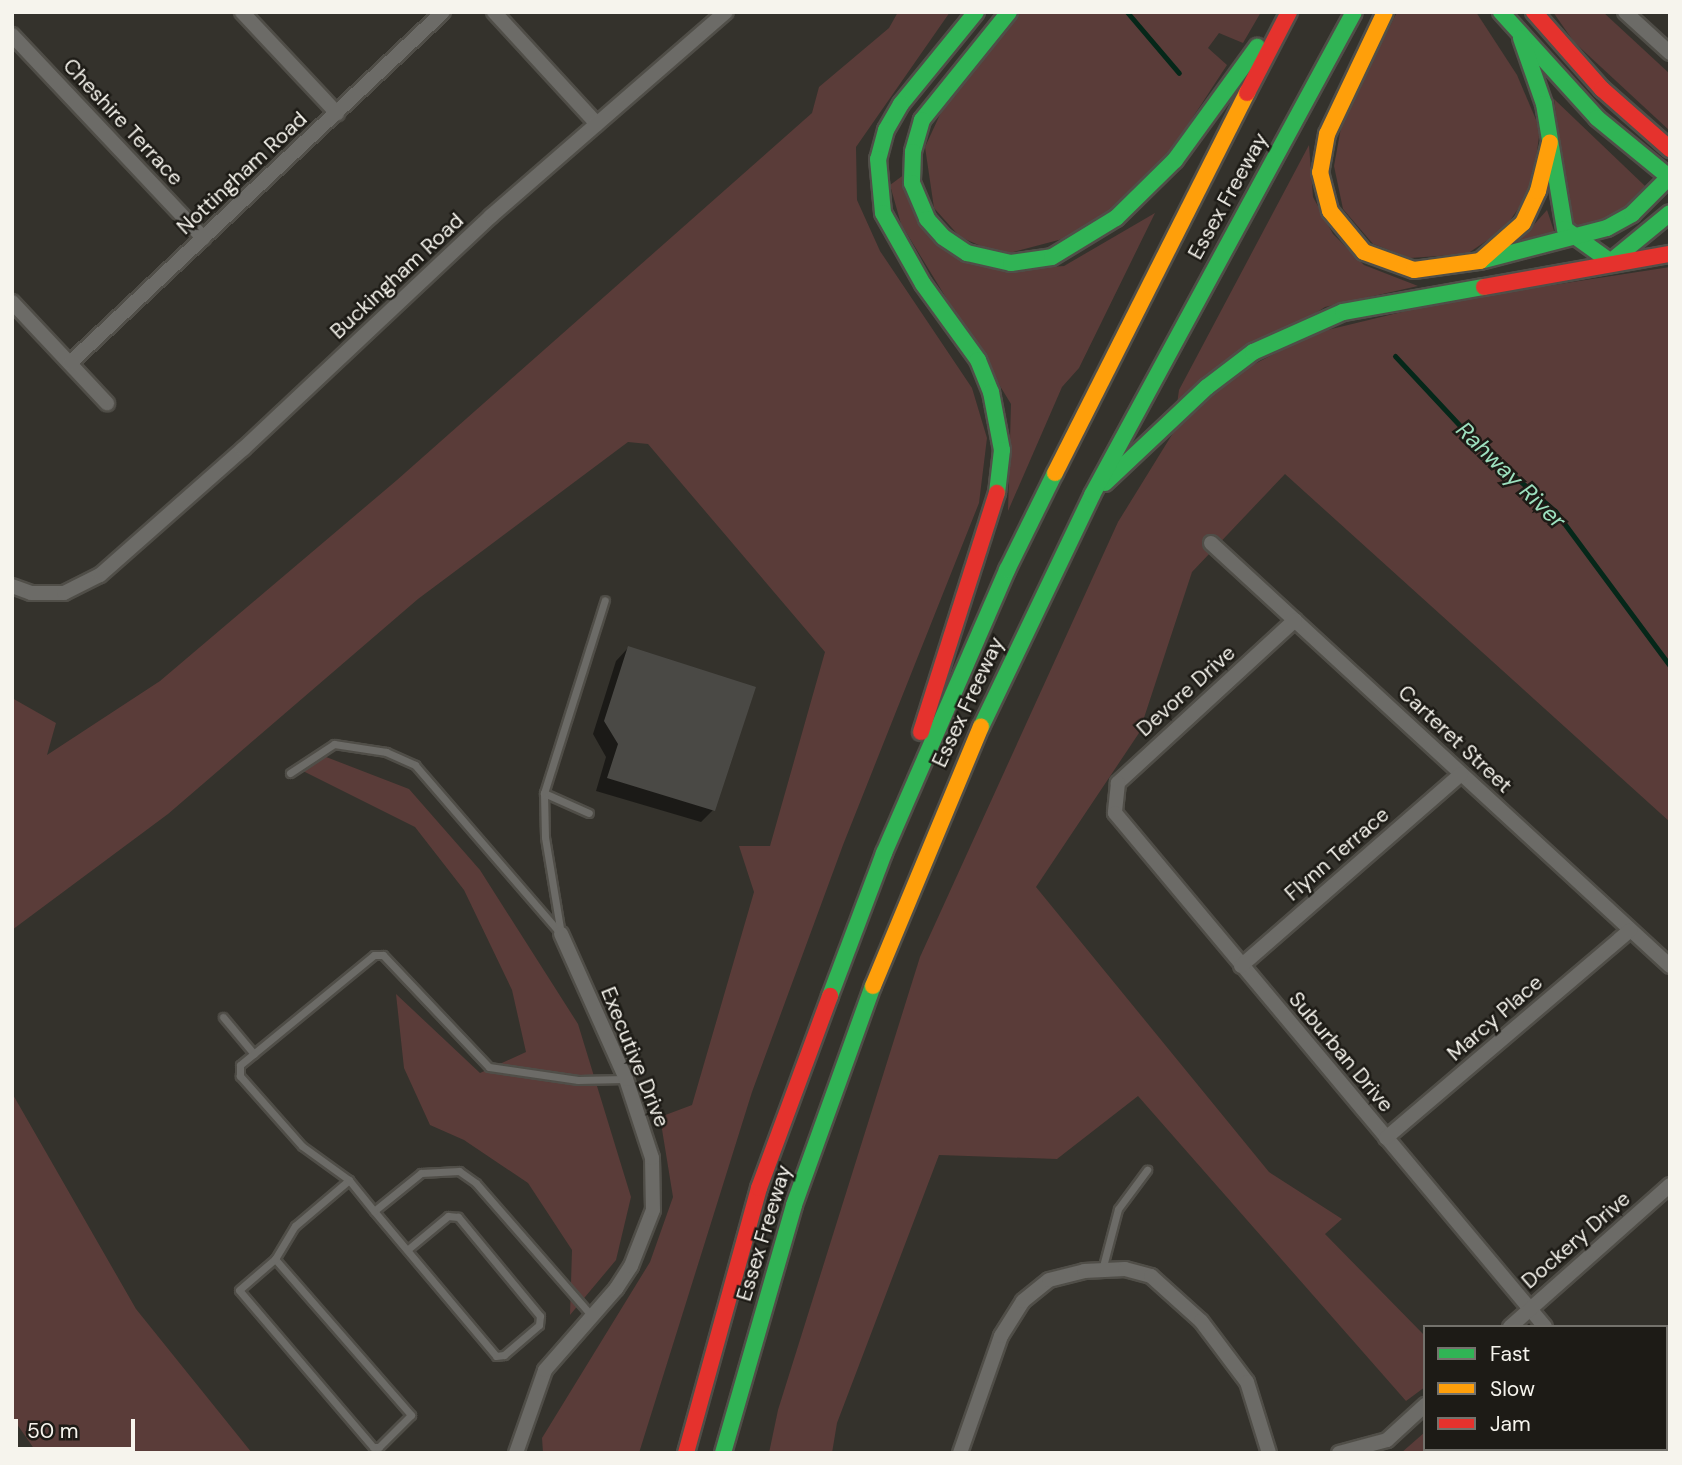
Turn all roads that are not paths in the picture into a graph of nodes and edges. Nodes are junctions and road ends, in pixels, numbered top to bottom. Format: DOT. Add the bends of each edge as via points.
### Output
graph roads {
  1 [pos="242,12"];
  2 [pos="443,12"];
  3 [pos="494,12"];
  4 [pos="726,12"];
  5 [pos="976,12"];
  6 [pos="1009,12"];
  7 [pos="1282,12"];
  8 [pos="1289,12"];
  9 [pos="1354,12"];
  10 [pos="1385,12"];
  11 [pos="1501,12"];
  12 [pos="1534,12"];
  13 [pos="1625,12"];
  14 [pos="12,35"];
  15 [pos="1521,38"];
  16 [pos="1670,53"];
  17 [pos="337,113"];
  18 [pos="597,124"];
  19 [pos="1550,142"];
  20 [pos="1670,149"];
  21 [pos="1669,177"];
  22 [pos="1670,213"];
  23 [pos="204,238"];
  24 [pos="1574,240"];
  25 [pos="1670,254"];
  26 [pos="1480,261"];
  27 [pos="1611,262"];
  28 [pos="12,302"];
  29 [pos="70,363"];
  30 [pos="107,403"];
  31 [pos="1092,495"];
  32 [pos="1211,543"];
  33 [pos="12,586"];
  34 [pos="605,600"];
  35 [pos="1295,620"];
  36 [pos="290,773"];
  37 [pos="1461,774"];
  38 [pos="544,793"];
  39 [pos="1114,799"];
  40 [pos="589,813"];
  41 [pos="884,853"];
  42 [pos="1630,930"];
  43 [pos="561,934"];
  44 [pos="1241,966"];
  45 [pos="1670,966"];
  46 [pos="223,1017"];
  47 [pos="254,1054"];
  48 [pos="626,1079"];
  49 [pos="1386,1138"];
  50 [pos="1147,1170"];
  51 [pos="349,1180"];
  52 [pos="1670,1185"];
  53 [pos="374,1211"];
  54 [pos="407,1250"];
  55 [pos="275,1259"];
  56 [pos="1102,1270"];
  57 [pos="1530,1308"];
  58 [pos="591,1315"];
  59 [pos="1512,1325"];
  60 [pos="1543,1325"];
  61 [pos="1423,1407"];
  62 [pos="516,1453"];
  63 [pos="686,1453"];
  64 [pos="723,1453"];
  65 [pos="960,1453"];
  66 [pos="1269,1453"];
  67 [pos="1339,1453"];
  1 -- 17 [label="street"];
  2 -- 17 [label="street, Nottingham Road"];
  3 -- 18 [label="street"];
  4 -- 18 [label="street, Buckingham Road"];
  5 -- 41 [label="main road" via="901,104 886,130 878,159 883,212 917,274 978,360 991,392 1002,450 1002,472 987,533"];
  6 -- 7 [label="main road" via="922,120 913,152 912,183 927,219 943,237 967,253 1011,263 1052,257 1093,234 1137,200 1175,160"];
  8 -- 41 [label="main road, Essex Freeway" via="1157,264 1007,570"];
  9 -- 31 [label="main road, Essex Freeway"];
  10 -- 26 [label="main road" via="1327,134 1320,172 1331,211 1351,241 1396,267 1440,270"];
  11 -- 15 [label="main road"];
  12 -- 20 [label="main road" via="1602,89"];
  13 -- 16 [label="street"];
  14 -- 23 [label="street, Cheshire Terrace"];
  15 -- 19 [label="main road" via="1544,104"];
  15 -- 21 [label="main road" via="1597,118"];
  17 -- 23 [label="street, Nottingham Road"];
  18 -- 33 [label="street, Buckingham Road" via="100,575 64,593 31,593"];
  19 -- 24 [label="main road" via="1560,215"];
  19 -- 26 [label="main road" via="1538,191 1523,223"];
  21 -- 24 [label="main road" via="1632,214"];
  22 -- 27 [label="main road"];
  23 -- 29 [label="street, Nottingham Road"];
  24 -- 26 [label="main road"];
  24 -- 27 [label="main road"];
  25 -- 27 [label="main road"];
  27 -- 31 [label="main road" via="1343,312 1253,352 1207,387"];
  28 -- 29 [label="street"];
  29 -- 30 [label="street"];
  31 -- 64 [label="main road, Essex Freeway" via="963,763 877,968 794,1205"];
  32 -- 35 [label="street, Carteret Street"];
  34 -- 38 [label="lane"];
  35 -- 37 [label="street, Carteret Street"];
  35 -- 39 [label="street, Devore Drive" via="1136,764 1118,783"];
  36 -- 43 [label="lane" via="334,744 386,752 415,765"];
  37 -- 42 [label="street, Carteret Street"];
  37 -- 44 [label="street, Flynn Terrace"];
  38 -- 40 [label="lane"];
  38 -- 43 [label="lane" via="545,837"];
  39 -- 44 [label="street, Suburban Drive" via="1115,813 1125,827"];
  41 -- 63 [label="main road, Essex Freeway" via="759,1188"];
  42 -- 45 [label="street, Carteret Street"];
  42 -- 49 [label="street, Marcy Place"];
  43 -- 48 [label="street, Executive Drive"];
  44 -- 49 [label="street, Suburban Drive"];
  46 -- 47 [label="lane"];
  47 -- 48 [label="lane" via="374,955 383,955 489,1068 578,1080"];
  47 -- 51 [label="lane" via="240,1065 240,1076 302,1146"];
  48 -- 58 [label="street, Executive Drive" via="652,1158 653,1210 631,1266"];
  49 -- 57 [label="street, Suburban Drive"];
  50 -- 56 [label="lane" via="1118,1209"];
  51 -- 53 [label="lane"];
  51 -- 55 [label="lane" via="295,1226"];
  52 -- 57 [label="street, Dockery Drive"];
  53 -- 54 [label="lane"];
  53 -- 58 [label="lane" via="421,1173 459,1171 477,1183"];
  54 -- 54 [label="lane" via="448,1216 458,1217 540,1316 539,1325 505,1355 496,1356"];
  55 -- 55 [label="lane" via="411,1415 379,1447 373,1447 239,1290"];
  56 -- 65 [label="street" via="1049,1280 1023,1301 1001,1336"];
  56 -- 66 [label="street" via="1151,1276 1202,1321 1247,1382"];
  57 -- 59 [label="street, Dockery Drive"];
  57 -- 60 [label="street, Suburban Drive"];
  58 -- 62 [label="street, Executive Drive" via="545,1370"];
  61 -- 67 [label="street" via="1387,1440"];
}
